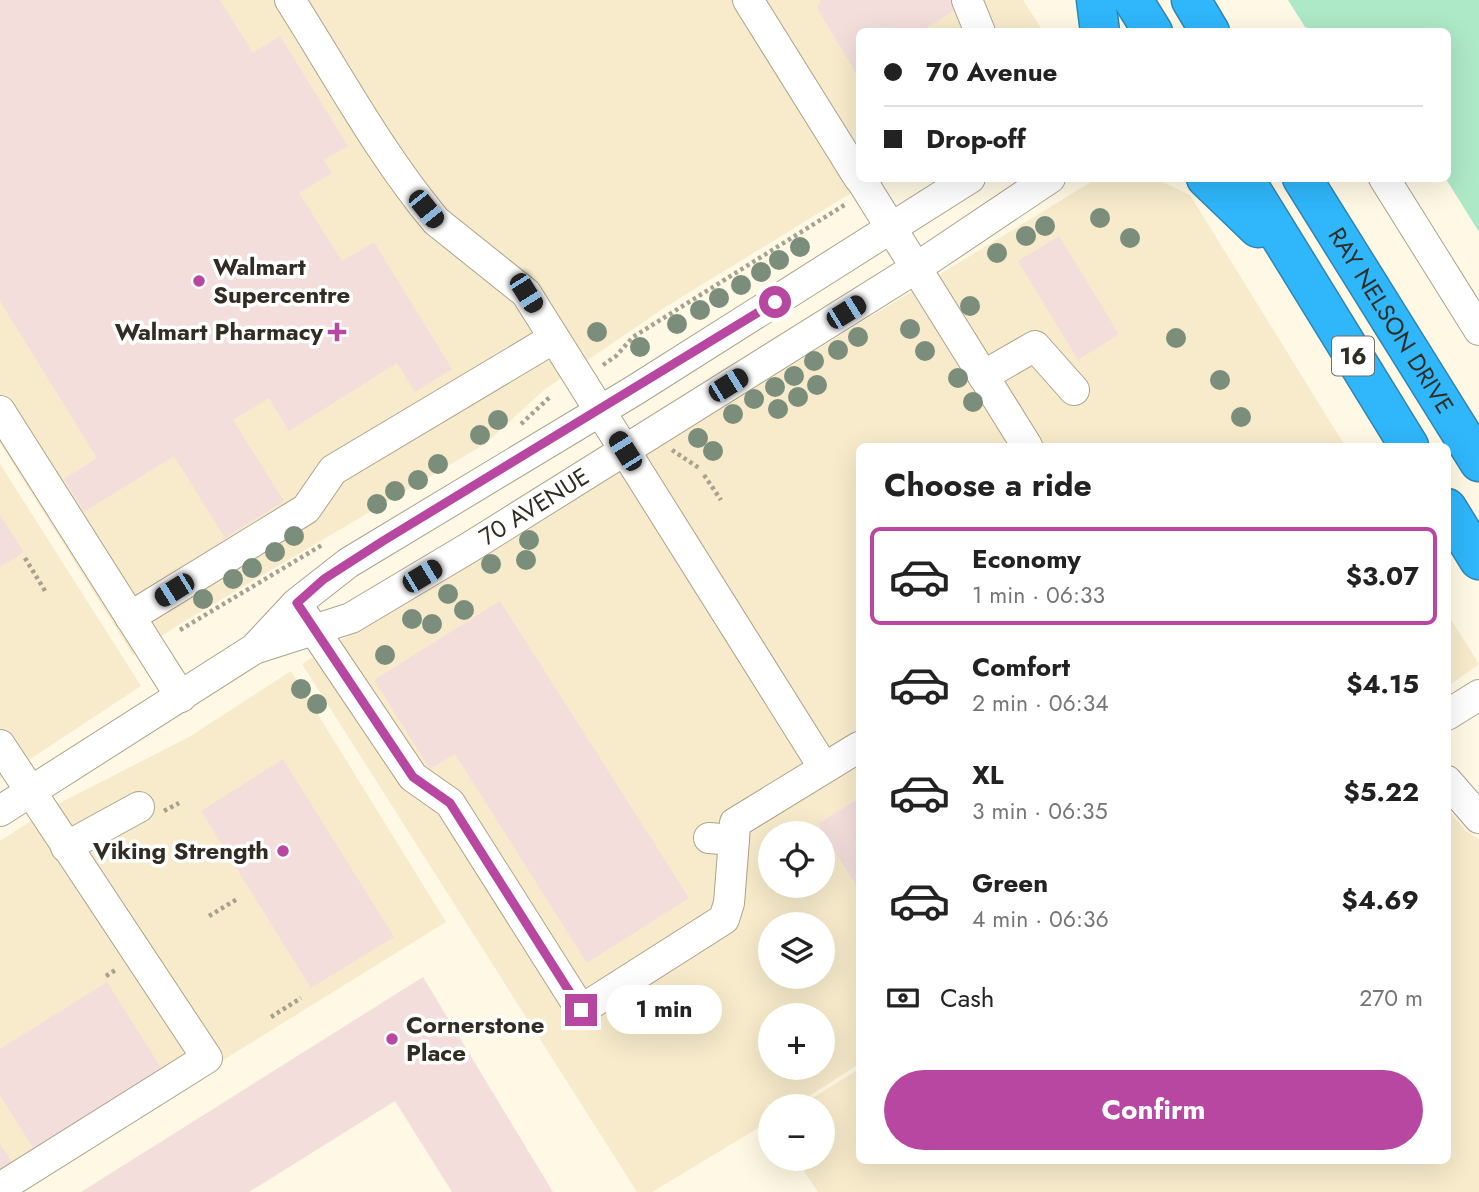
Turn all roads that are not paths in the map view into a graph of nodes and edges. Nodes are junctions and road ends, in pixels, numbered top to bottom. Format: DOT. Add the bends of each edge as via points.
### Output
graph roads {
  1 [pos="290,0"];
  2 [pos="748,0"];
  3 [pos="967,0"];
  4 [pos="1096,0"];
  5 [pos="1133,0"];
  6 [pos="978,28"];
  7 [pos="1100,28"];
  8 [pos="1150,28"];
  9 [pos="856,164"];
  10 [pos="866,182"];
  11 [pos="964,182"];
  12 [pos="1044,182"];
  13 [pos="1210,182"];
  14 [pos="1246,182"];
  15 [pos="1304,182"];
  16 [pos="1386,182"];
  17 [pos="891,229"];
  18 [pos="1298,266"];
  19 [pos="916,268"];
  20 [pos="1479,330"];
  21 [pos="554,338"];
  22 [pos="983,376"];
  23 [pos="1074,390"];
  24 [pos="600,410"];
  25 [pos="3,421"];
  26 [pos="1025,443"];
  27 [pos="1407,443"];
  28 [pos="625,451"];
  29 [pos="1479,462"];
  30 [pos="1451,515"];
  31 [pos="1479,560"];
  32 [pos="297,603"];
  33 [pos="130,617"];
  34 [pos="313,630"];
  35 [pos="254,649"];
  36 [pos="1479,695"];
  37 [pos="181,696"];
  38 [pos="1451,712"];
  39 [pos="0,745"];
  40 [pos="856,749"];
  41 [pos="824,768"];
  42 [pos="1451,785"];
  43 [pos="30,792"];
  44 [pos="139,807"];
  45 [pos="0,811"];
  46 [pos="1479,818"];
  47 [pos="66,847"];
  48 [pos="0,1188"];
  1 -- 21 [label="street" via="436,222 526,293"];
  2 -- 9 [label="street"];
  3 -- 6 [label="street"];
  4 -- 7 [label="highway"];
  5 -- 8 [label="highway"];
  10 -- 17 [label="street"];
  11 -- 17 [label="street, 70 AVENUE"];
  12 -- 19 [label="street, 70 AVENUE"];
  13 -- 18 [label="highway"];
  14 -- 18 [label="highway, RAY NELSON DRIVE / 16"];
  15 -- 29 [label="highway, RAY NELSON DRIVE / 16"];
  16 -- 20 [label="street"];
  17 -- 19 [label="street"];
  17 -- 24 [label="street, 70 AVENUE"];
  18 -- 27 [label="highway, RAY NELSON DRIVE / 16"];
  19 -- 22 [label="street"];
  19 -- 28 [label="street, 70 AVENUE"];
  21 -- 24 [label="street"];
  21 -- 33 [label="street" via="333,470 306,509"];
  22 -- 23 [label="street" via="1035,346"];
  22 -- 26 [label="street"];
  24 -- 28 [label="street"];
  24 -- 32 [label="street, 70 AVENUE" via="348,563"];
  25 -- 33 [label="street"];
  28 -- 34 [label="street, 70 AVENUE" via="351,618"];
  28 -- 41 [label="street"];
  30 -- 31 [label="highway"];
  32 -- 34 [label="street"];
  32 -- 35 [label="street, 70 AVENUE"];
  33 -- 37 [label="street"];
  34 -- 35 [label="street, 70 AVENUE"];
  34 -- 41 [label="street" via="413,777 450,803 581,1010 724,919 729,903 721,839 735,823"];
  35 -- 37 [label="street, 70 AVENUE"];
  36 -- 38 [label="street"];
  37 -- 43 [label="street, 70 AVENUE"];
  39 -- 43 [label="street"];
  40 -- 41 [label="street"];
  42 -- 46 [label="street"];
  43 -- 45 [label="street, 70 AVENUE"];
  43 -- 47 [label="street"];
  44 -- 47 [label="street"];
  47 -- 48 [label="street" via="207,1058"];
}
